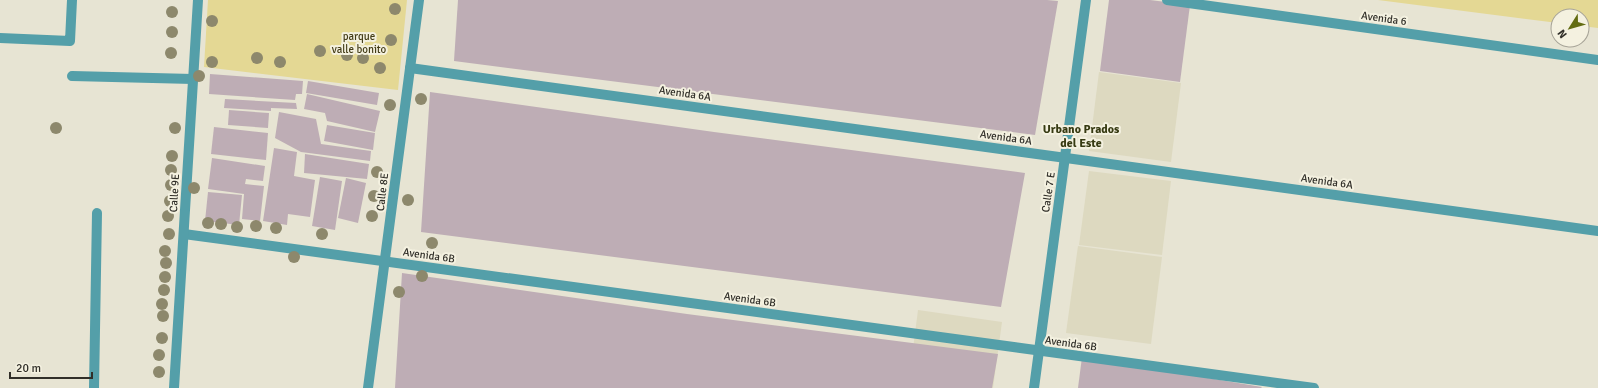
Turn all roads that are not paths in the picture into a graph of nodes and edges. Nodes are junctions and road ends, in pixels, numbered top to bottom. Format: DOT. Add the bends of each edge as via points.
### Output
graph roads {
  1 [pos="72,0"];
  2 [pos="198,0"];
  3 [pos="419,0"];
  4 [pos="1086,0"];
  5 [pos="1167,0"];
  6 [pos="0,38"];
  7 [pos="1598,60"];
  8 [pos="410,68"];
  9 [pos="72,76"];
  10 [pos="193,79"];
  11 [pos="1064,158"];
  12 [pos="97,212"];
  13 [pos="1598,231"];
  14 [pos="184,234"];
  15 [pos="385,261"];
  16 [pos="1039,350"];
  17 [pos="94,388"];
  18 [pos="174,388"];
  19 [pos="368,388"];
  20 [pos="1034,388"];
  21 [pos="1314,388"];
  1 -- 6 [label="street" via="70,41"];
  2 -- 10 [label="street, Calle 9E"];
  3 -- 8 [label="street, Calle 8E"];
  4 -- 11 [label="street, Calle 7 E"];
  5 -- 7 [label="street, Avenida 6"];
  8 -- 11 [label="street, Avenida 6A"];
  8 -- 15 [label="street, Calle 8E"];
  9 -- 10 [label="street"];
  10 -- 14 [label="street, Calle 9E"];
  11 -- 13 [label="street, Avenida 6A"];
  11 -- 16 [label="street, Calle 7 E"];
  12 -- 17 [label="street"];
  14 -- 15 [label="street, Avenida 6B"];
  14 -- 18 [label="street, Calle 9E"];
  15 -- 16 [label="street, Avenida 6B"];
  15 -- 19 [label="street, Calle 8E"];
  16 -- 20 [label="street, Calle 7 E"];
  16 -- 21 [label="street, Avenida 6B"];
}
